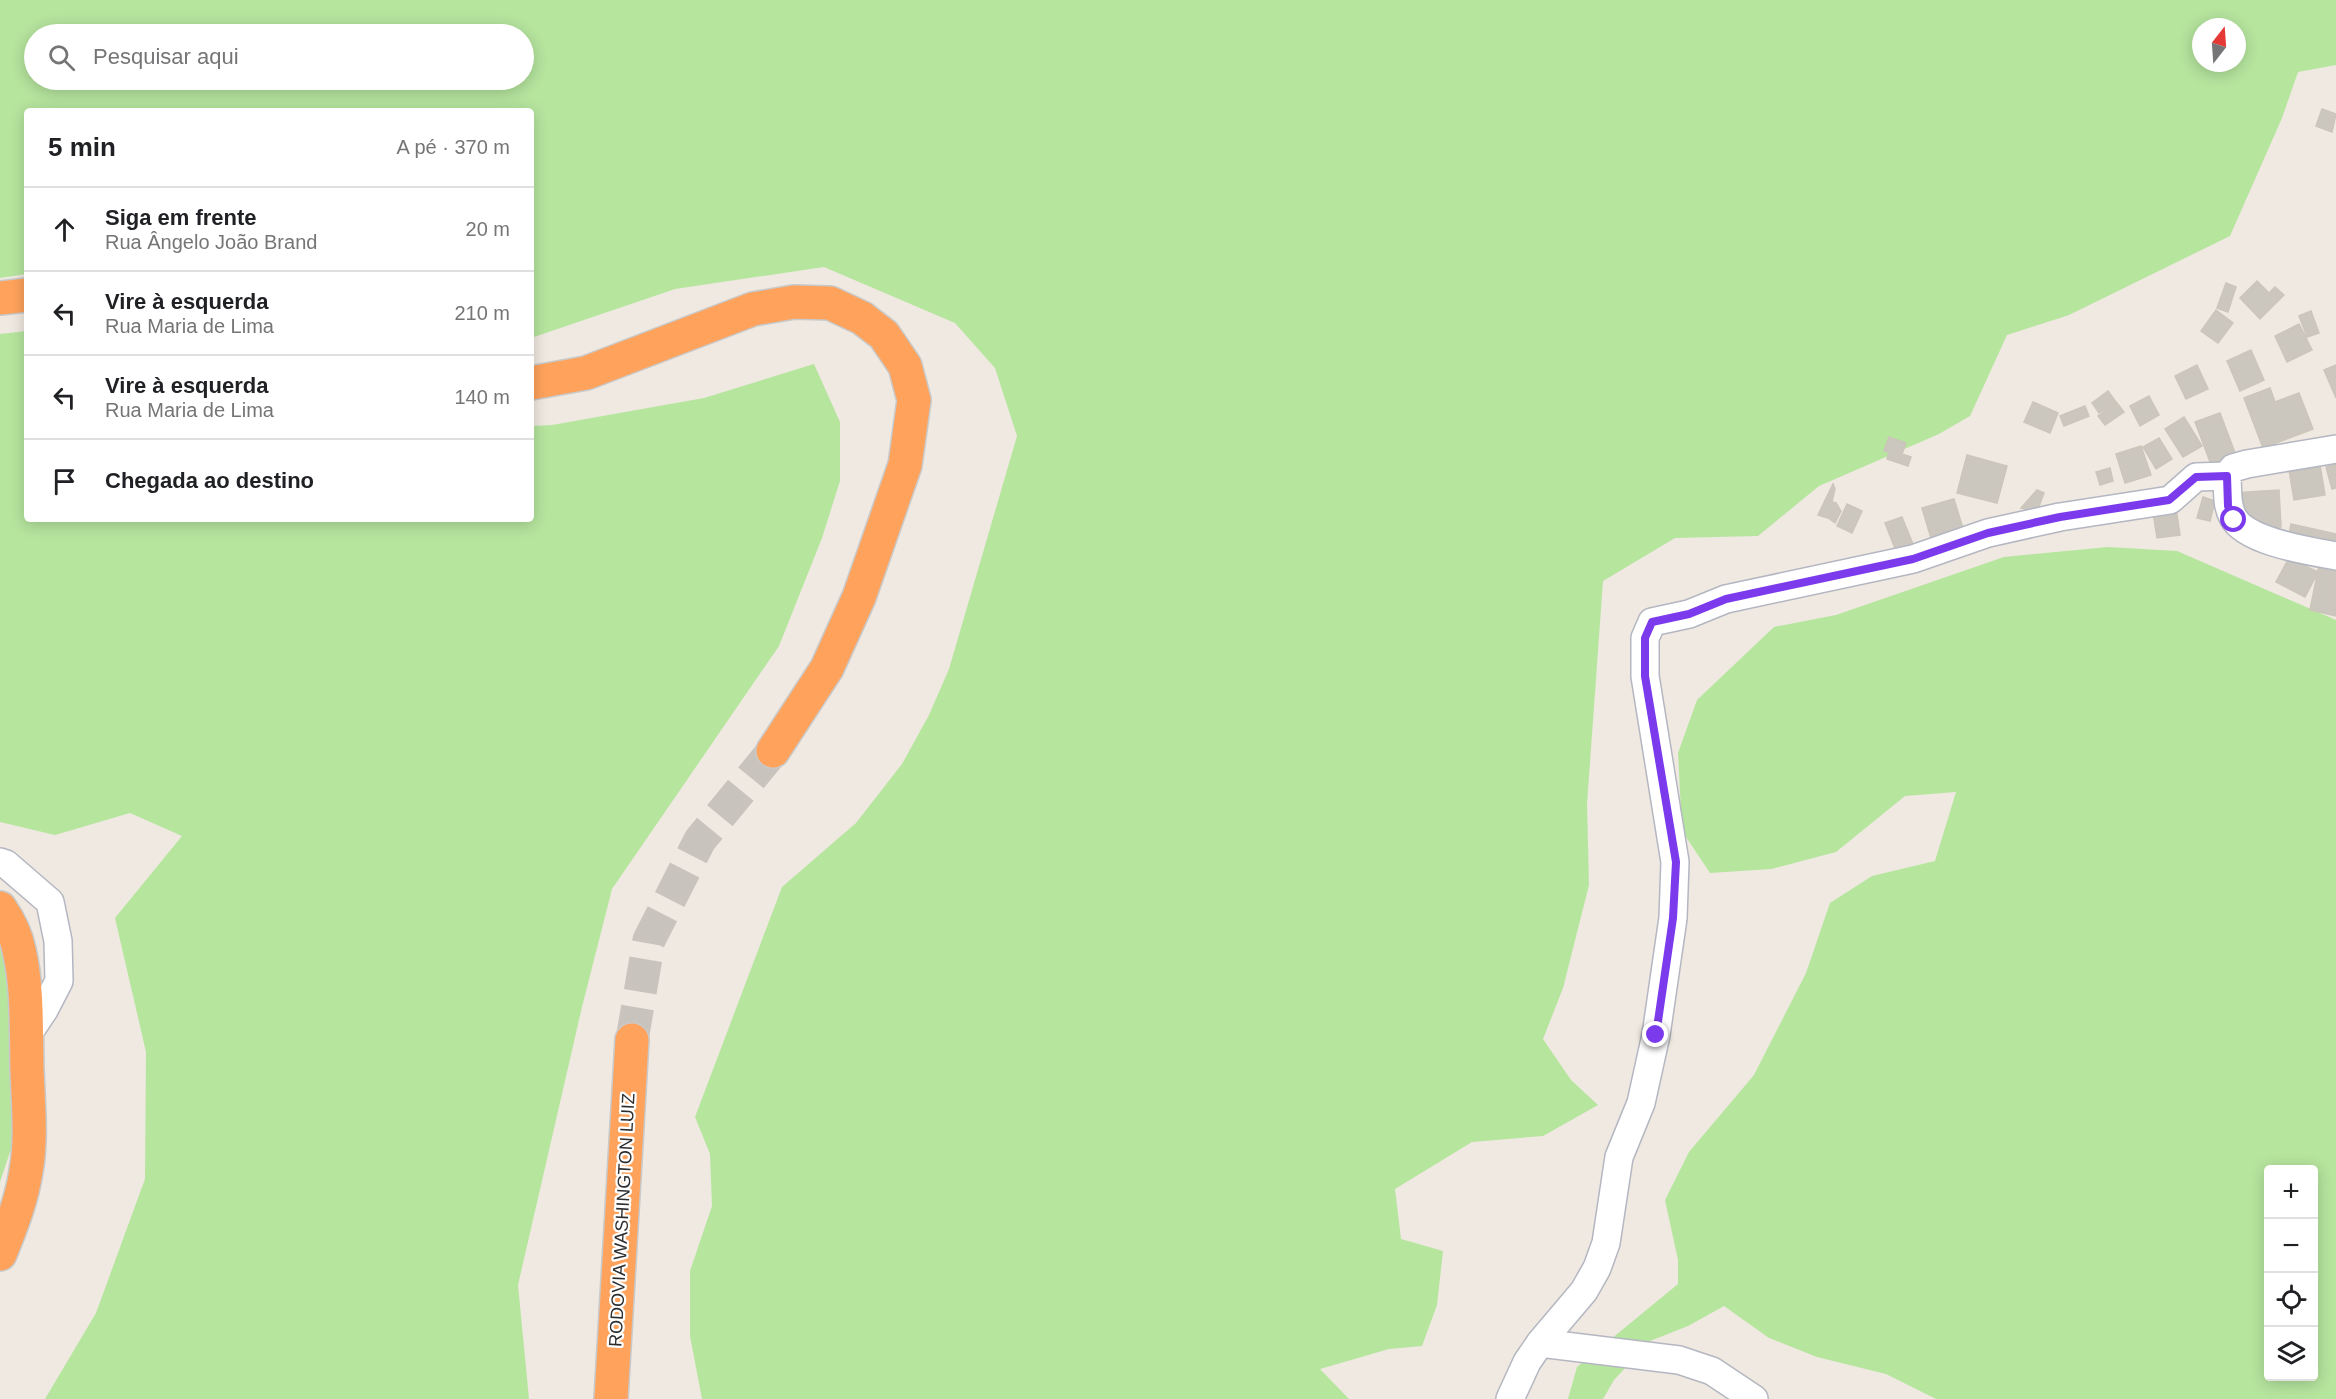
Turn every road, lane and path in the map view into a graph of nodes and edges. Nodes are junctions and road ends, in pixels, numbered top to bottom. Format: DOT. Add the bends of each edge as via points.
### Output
graph roads {
  1 [pos="24,295"];
  2 [pos="0,298"];
  3 [pos="534,382"];
  4 [pos="2336,448"];
  5 [pos="2227,476"];
  6 [pos="2336,556"];
  7 [pos="774,751"];
  8 [pos="0,862"];
  9 [pos="0,908"];
  10 [pos="26,1037"];
  11 [pos="632,1040"];
  12 [pos="0,1254"];
  13 [pos="1540,1343"];
  14 [pos="611,1399"];
  15 [pos="1510,1399"];
  16 [pos="1754,1399"];
  1 -- 2 [label="highway"];
  3 -- 7 [label="highway" via="586,373 753,309 794,302 830,303 862,318 884,335 905,366 914,400 905,465 859,597 827,668"];
  4 -- 5 [label="street" via="2247,464 2233,468"];
  5 -- 6 [label="street" via="2228,506 2234,520 2251,533"];
  5 -- 13 [label="street" via="2196,477 2169,500 1988,533 1913,559 1726,599 1689,614 1652,622 1645,638 1645,676 1676,862 1673,918 1656,1035 1641,1102 1619,1157 1606,1244 1597,1268 1584,1291"];
  8 -- 10 [label="street" via="50,902 58,941 59,981"];
  9 -- 10 [label="highway" via="20,951"];
  10 -- 12 [label="highway" via="26,1171 14,1221"];
  11 -- 14 [label="highway, RODOVIA WASHINGTON LUIZ"];
  13 -- 15 [label="street"];
  13 -- 16 [label="street" via="1679,1360 1712,1371"];
}
